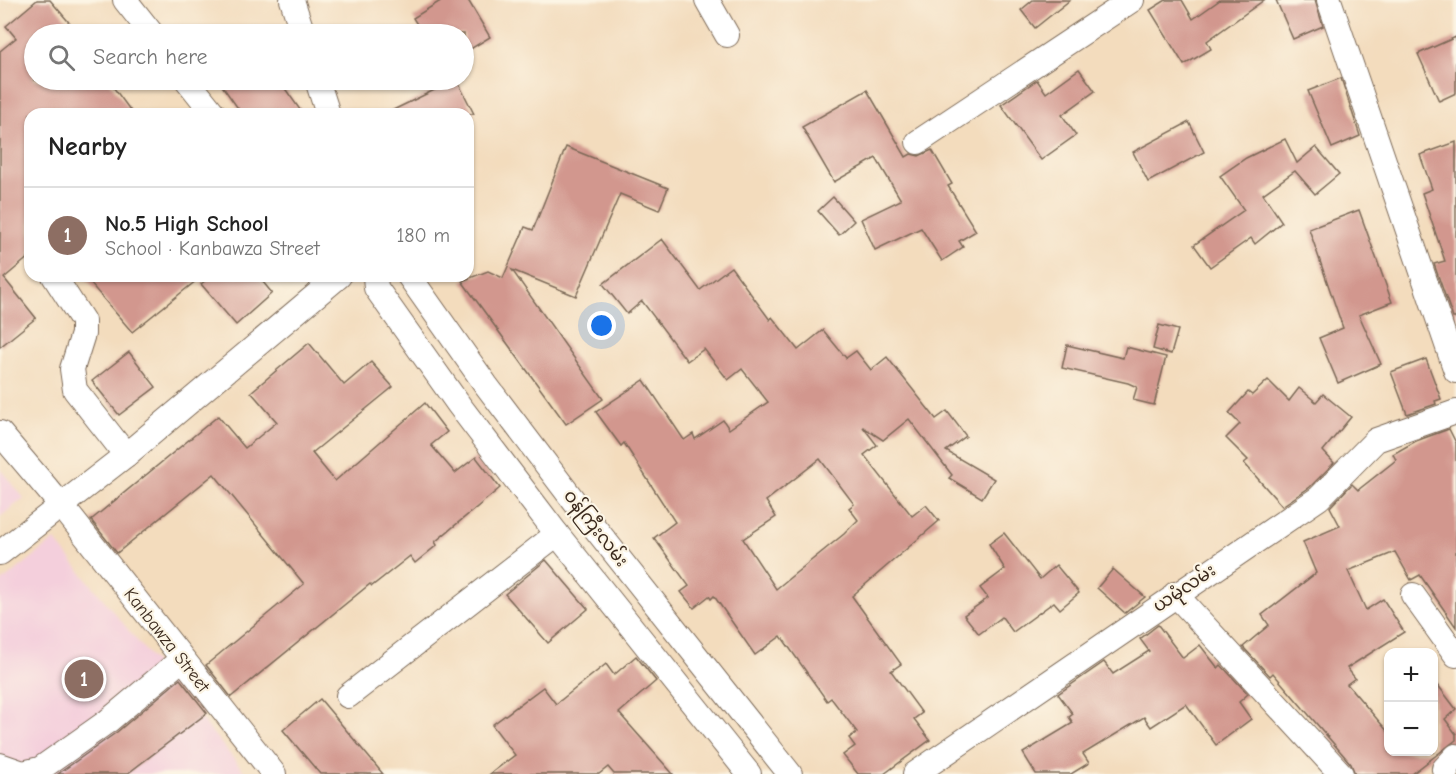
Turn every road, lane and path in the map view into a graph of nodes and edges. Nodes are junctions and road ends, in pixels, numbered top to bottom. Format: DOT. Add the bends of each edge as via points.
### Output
graph roads {
  1 [pos="124,0"];
  2 [pos="292,0"];
  3 [pos="707,0"];
  4 [pos="1132,0"];
  5 [pos="1329,0"];
  6 [pos="144,24"];
  7 [pos="300,24"];
  8 [pos="727,35"];
  9 [pos="195,90"];
  10 [pos="320,90"];
  11 [pos="209,108"];
  12 [pos="326,108"];
  13 [pos="918,142"];
  14 [pos="58,282"];
  15 [pos="332,282"];
  16 [pos="376,282"];
  17 [pos="413,282"];
  18 [pos="1456,371"];
  19 [pos="1456,412"];
  20 [pos="0,433"];
  21 [pos="126,455"];
  22 [pos="61,506"];
  23 [pos="557,534"];
  24 [pos="0,553"];
  25 [pos="1174,594"];
  26 [pos="1413,595"];
  27 [pos="1456,655"];
  28 [pos="182,659"];
  29 [pos="348,696"];
  30 [pos="1456,756"];
  31 [pos="0,765"];
  32 [pos="268,772"];
  33 [pos="749,774"];
  34 [pos="790,774"];
  35 [pos="915,774"];
  36 [pos="1341,774"];
  37 [pos="1446,774"];
  1 -- 6 [label="street"];
  2 -- 7 [label="street"];
  3 -- 8 [label="street"];
  4 -- 13 [label="street"];
  5 -- 18 [label="street"];
  9 -- 11 [label="street"];
  10 -- 12 [label="street"];
  14 -- 21 [label="street" via="83,321 72,369 75,390"];
  15 -- 21 [label="street"];
  16 -- 23 [label="street, ဝန်ကြီးလမ်း" via="459,405"];
  17 -- 34 [label="street, ဝန်ကြီးလမ်း" via="583,513"];
  19 -- 25 [label="street, ယမုံလမ်း" via="1376,440 1319,498"];
  20 -- 22 [label="street, Kanbawza Street"];
  21 -- 22 [label="street"];
  22 -- 24 [label="street"];
  22 -- 28 [label="street, Kanbawza Street"];
  23 -- 29 [label="street"];
  23 -- 33 [label="street, ဝန်ကြီးလမ်း"];
  25 -- 35 [label="street, ယမုံလမ်း"];
  25 -- 36 [label="street"];
  26 -- 27 [label="street"];
  28 -- 31 [label="street" via="108,721 40,770 22,772"];
  28 -- 32 [label="street, Kanbawza Street"];
  30 -- 37 [label="street" via="1444,769"];
}
